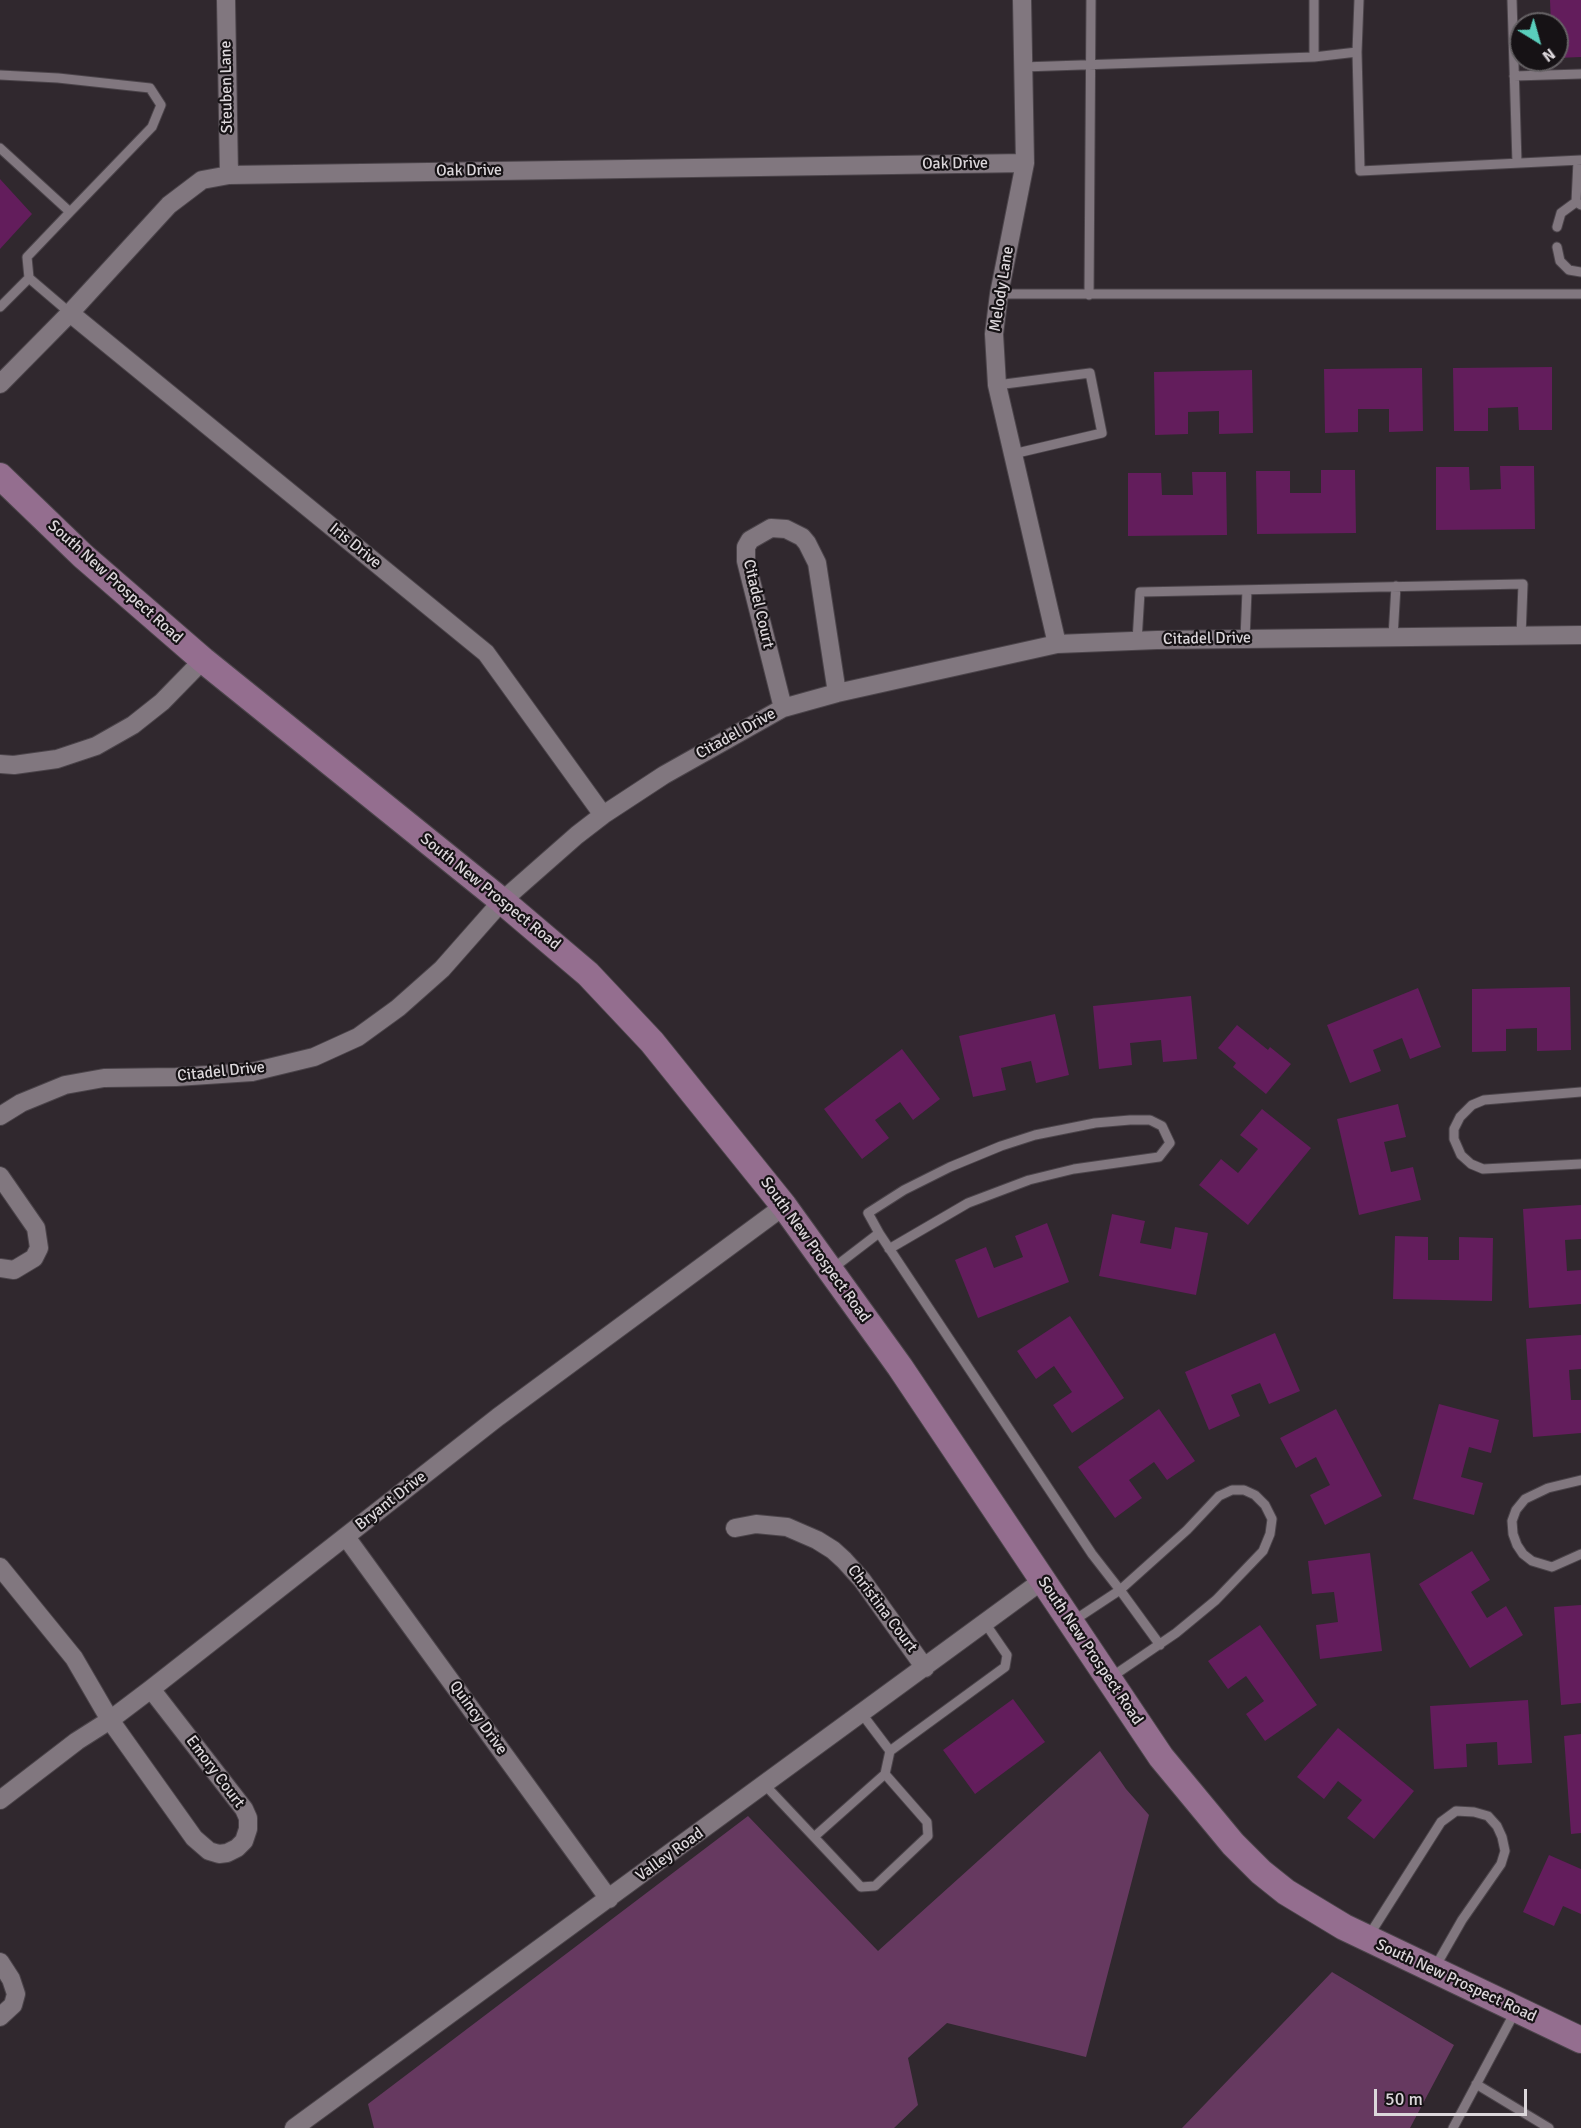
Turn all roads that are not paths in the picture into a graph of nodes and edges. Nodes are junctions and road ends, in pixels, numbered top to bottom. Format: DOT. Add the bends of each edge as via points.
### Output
graph roads {
  1 [pos="226,0"];
  2 [pos="1022,0"];
  3 [pos="1091,0"];
  4 [pos="1314,0"];
  5 [pos="1359,0"];
  6 [pos="1512,0"];
  7 [pos="1357,52"];
  8 [pos="1314,57"];
  9 [pos="1092,65"];
  10 [pos="1023,67"];
  11 [pos="1581,74"];
  12 [pos="0,75"];
  13 [pos="1514,76"];
  14 [pos="0,148"];
  15 [pos="1579,160"];
  16 [pos="1025,163"];
  17 [pos="1517,163"];
  18 [pos="229,175"];
  19 [pos="1579,203"];
  20 [pos="70,212"];
  21 [pos="1557,227"];
  22 [pos="1557,247"];
  23 [pos="1581,272"];
  24 [pos="29,278"];
  25 [pos="999,294"];
  26 [pos="1581,294"];
  27 [pos="1089,295"];
  28 [pos="0,308"];
  29 [pos="70,313"];
  30 [pos="0,384"];
  31 [pos="997,386"];
  32 [pos="1013,454"];
  33 [pos="0,476"];
  34 [pos="1396,586"];
  35 [pos="1247,590"];
  36 [pos="1581,635"];
  37 [pos="1521,636"];
  38 [pos="1393,637"];
  39 [pos="1245,639"];
  40 [pos="1137,641"];
  41 [pos="1057,644"];
  42 [pos="203,660"];
  43 [pos="837,693"];
  44 [pos="783,708"];
  45 [pos="0,764"];
  46 [pos="603,815"];
  47 [pos="502,901"];
  48 [pos="1581,1092"];
  49 [pos="0,1116"];
  50 [pos="1581,1164"];
  51 [pos="0,1176"];
  52 [pos="784,1206"];
  53 [pos="879,1233"];
  54 [pos="889,1249"];
  55 [pos="0,1268"];
  56 [pos="830,1270"];
  57 [pos="1581,1480"];
  58 [pos="735,1528"];
  59 [pos="346,1537"];
  60 [pos="1581,1554"];
  61 [pos="0,1567"];
  62 [pos="1043,1580"];
  63 [pos="1120,1590"];
  64 [pos="985,1623"];
  65 [pos="1071,1623"];
  66 [pos="1160,1645"];
  67 [pos="926,1668"];
  68 [pos="1108,1679"];
  69 [pos="151,1689"];
  70 [pos="862,1714"];
  71 [pos="110,1720"];
  72 [pos="890,1750"];
  73 [pos="885,1774"];
  74 [pos="765,1785"];
  75 [pos="0,1800"];
  76 [pos="814,1837"];
  77 [pos="609,1899"];
  78 [pos="1367,1939"];
  79 [pos="0,1962"];
  80 [pos="1433,1971"];
  81 [pos="1516,2010"];
  82 [pos="0,2017"];
  83 [pos="1581,2040"];
  84 [pos="1476,2084"];
  85 [pos="294,2128"];
  86 [pos="1453,2128"];
  87 [pos="1549,2128"];
  1 -- 18 [label="street, Steuben Lane"];
  2 -- 10 [label="street, Melody Lane"];
  3 -- 9 [label="lane"];
  4 -- 8 [label="lane"];
  5 -- 7 [label="lane"];
  6 -- 13 [label="lane"];
  7 -- 8 [label="lane"];
  7 -- 17 [label="lane" via="1360,171"];
  8 -- 9 [label="lane"];
  9 -- 10 [label="lane"];
  9 -- 27 [label="lane"];
  10 -- 16 [label="street, Melody Lane"];
  11 -- 13 [label="lane"];
  12 -- 20 [label="lane" via="150,88 161,105 152,128"];
  13 -- 17 [label="lane"];
  14 -- 20 [label="lane"];
  15 -- 17 [label="lane"];
  15 -- 19 [label="lane"];
  16 -- 18 [label="street, Oak Drive"];
  16 -- 25 [label="street, Melody Lane"];
  18 -- 29 [label="street, Oak Drive" via="202,180 169,205"];
  19 -- 21 [label="lane" via="1561,213"];
  20 -- 24 [label="lane" via="27,257"];
  22 -- 23 [label="lane" via="1560,261 1569,270"];
  24 -- 28 [label="lane"];
  24 -- 29 [label="lane"];
  25 -- 27 [label="lane"];
  25 -- 31 [label="street, Melody Lane" via="994,334"];
  26 -- 27 [label="lane"];
  29 -- 30 [label="street, Oak Drive"];
  29 -- 46 [label="street, Iris Drive" via="486,653"];
  31 -- 32 [label="street, Melody Lane"];
  31 -- 32 [label="lane" via="1090,373 1102,433"];
  32 -- 41 [label="street, Melody Lane"];
  33 -- 42 [label="main road, South New Prospect Road" via="83,556"];
  34 -- 35 [label="lane"];
  34 -- 37 [label="lane" via="1523,584"];
  34 -- 38 [label="lane"];
  35 -- 39 [label="lane"];
  35 -- 40 [label="lane" via="1140,592"];
  36 -- 37 [label="street, Citadel Drive"];
  37 -- 38 [label="street, Citadel Drive"];
  38 -- 39 [label="street, Citadel Drive"];
  39 -- 40 [label="street, Citadel Drive"];
  40 -- 41 [label="street, Citadel Drive"];
  41 -- 43 [label="street, Citadel Drive"];
  42 -- 45 [label="street" via="133,725 96,746 57,759"];
  42 -- 47 [label="main road, South New Prospect Road"];
  43 -- 44 [label="street, Citadel Drive"];
  43 -- 44 [label="street, Citadel Court" via="817,564 802,537 786,529 771,528 750,540 746,561"];
  44 -- 46 [label="street, Citadel Drive" via="664,775"];
  46 -- 47 [label="street, Citadel Drive"];
  47 -- 49 [label="street, Citadel Drive" via="442,969 398,1008 358,1037 314,1057 252,1072 94,1079 65,1085"];
  47 -- 52 [label="main road, South New Prospect Road" via="588,974 652,1042"];
  48 -- 50 [label="lane" via="1484,1100 1460,1117 1454,1139 1461,1155 1483,1169"];
  51 -- 55 [label="street" via="36,1228 39,1248 34,1258 14,1270"];
  52 -- 56 [label="main road, South New Prospect Road"];
  52 -- 59 [label="street, Bryant Drive" via="498,1417"];
  53 -- 54 [label="lane"];
  53 -- 54 [label="lane" via="868,1213 904,1190 1001,1146 1095,1123 1140,1120 1162,1126 1170,1143 1159,1157 1074,1169 1029,1180 968,1203"];
  53 -- 56 [label="lane"];
  54 -- 63 [label="lane" via="1079,1535"];
  56 -- 62 [label="main road, South New Prospect Road"];
  57 -- 60 [label="lane" via="1548,1488 1525,1499 1512,1521 1517,1545 1532,1561 1552,1567"];
  58 -- 67 [label="street, Christina Court" via="756,1524 787,1527 833,1550 862,1580"];
  59 -- 69 [label="street, Bryant Drive"];
  59 -- 77 [label="street, Quincy Drive"];
  61 -- 71 [label="street" via="74,1658"];
  62 -- 64 [label="street, Valley Road"];
  62 -- 65 [label="main road, South New Prospect Road"];
  63 -- 65 [label="lane"];
  63 -- 66 [label="lane"];
  63 -- 66 [label="lane" via="1219,1496 1244,1490 1265,1505 1272,1520 1263,1551 1216,1600"];
  64 -- 67 [label="street, Valley Road"];
  64 -- 72 [label="lane" via="1007,1655 1005,1667"];
  65 -- 68 [label="main road, South New Prospect Road"];
  66 -- 68 [label="lane"];
  67 -- 70 [label="street, Valley Road"];
  68 -- 78 [label="main road, South New Prospect Road" via="1161,1757 1233,1844 1286,1892"];
  69 -- 71 [label="street, Bryant Drive"];
  69 -- 71 [label="street, Emory Court" via="244,1809 248,1830 237,1848 219,1854 194,1838"];
  70 -- 72 [label="lane"];
  70 -- 74 [label="street, Valley Road"];
  71 -- 75 [label="street, Bryant Drive"];
  72 -- 73 [label="lane"];
  73 -- 76 [label="lane"];
  73 -- 76 [label="lane" via="927,1822 928,1836 875,1886 861,1887"];
  74 -- 76 [label="lane"];
  74 -- 77 [label="street, Valley Road"];
  77 -- 85 [label="street, Valley Road"];
  78 -- 80 [label="main road, South New Prospect Road"];
  78 -- 80 [label="lane" via="1441,1822 1456,1811 1488,1816 1502,1838 1505,1851 1501,1864"];
  79 -- 82 [label="street" via="16,1994 13,2005"];
  80 -- 81 [label="main road, South New Prospect Road"];
  81 -- 83 [label="main road, South New Prospect Road"];
  81 -- 84 [label="lane"];
  84 -- 86 [label="lane"];
  84 -- 87 [label="lane"];
}
